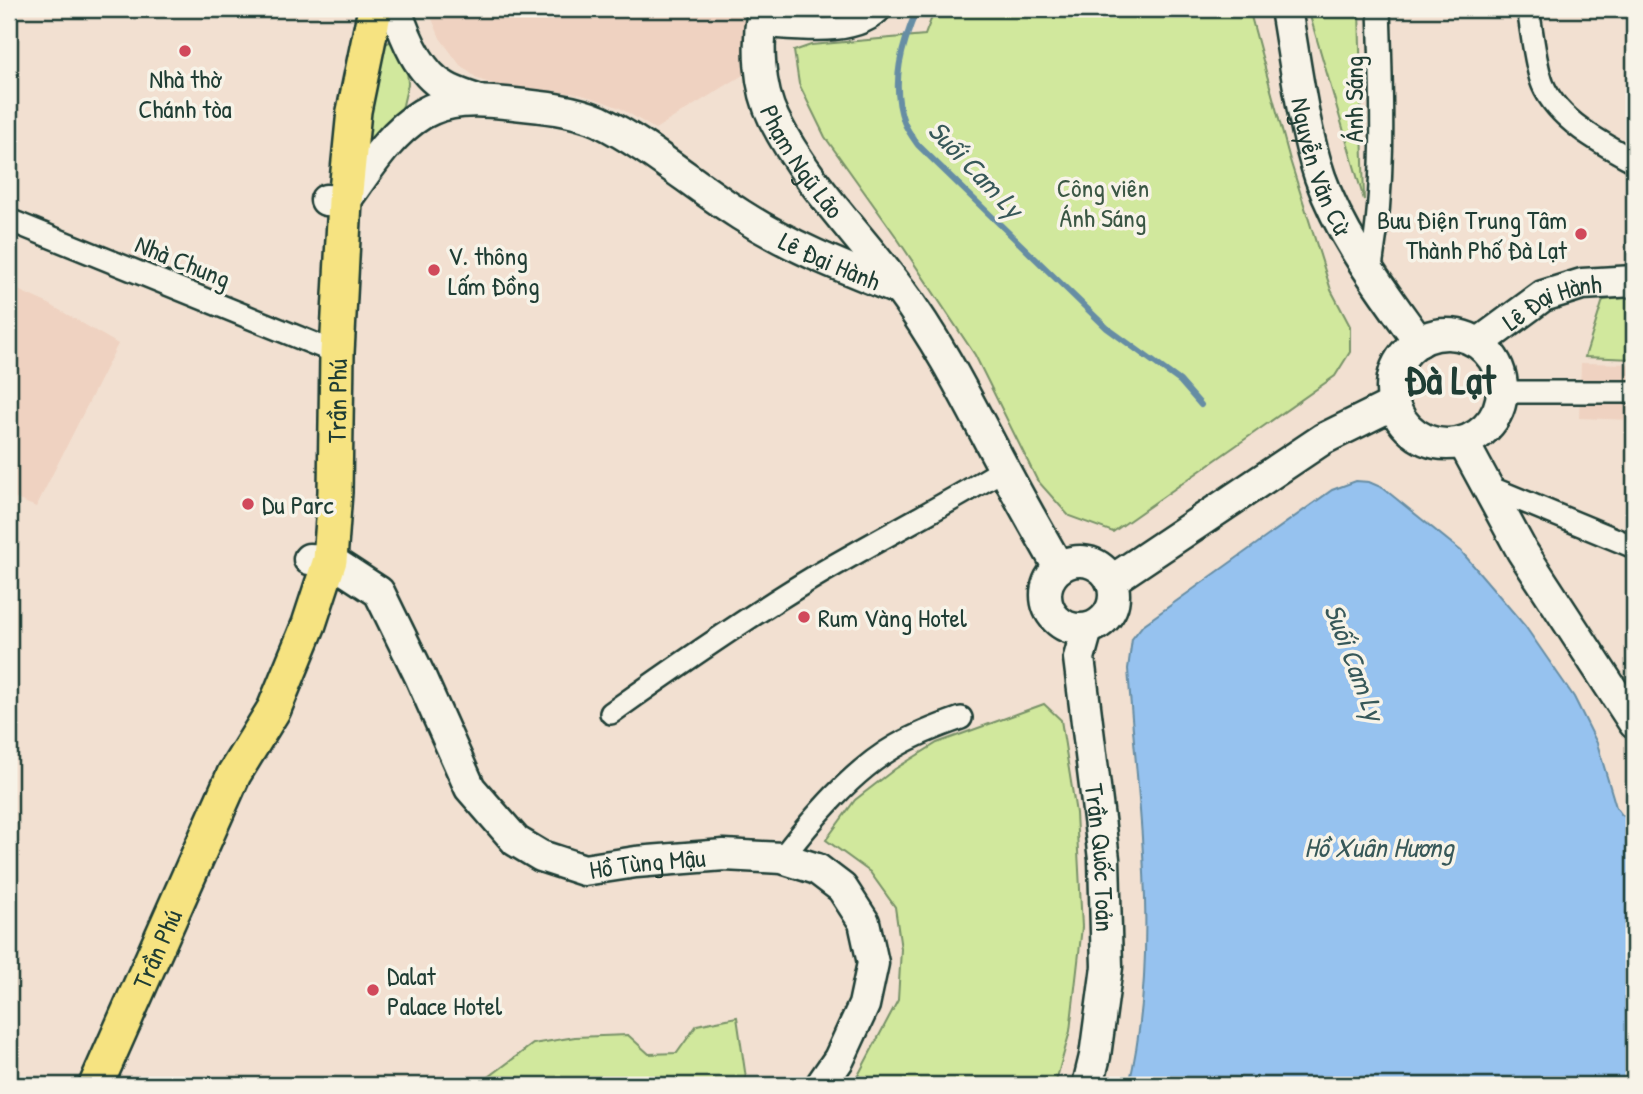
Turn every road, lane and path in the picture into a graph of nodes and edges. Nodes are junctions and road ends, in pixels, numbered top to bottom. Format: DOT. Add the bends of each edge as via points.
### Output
graph roads {
  1 [pos="353,9"];
  2 [pos="375,9"];
  3 [pos="396,9"];
  4 [pos="881,9"];
  5 [pos="1286,9"];
  6 [pos="1380,9"];
  7 [pos="1528,9"];
  8 [pos="761,17"];
  9 [pos="477,100"];
  10 [pos="1634,160"];
  11 [pos="335,201"];
  12 [pos="9,220"];
  13 [pos="1370,272"];
  14 [pos="1634,281"];
  15 [pos="900,290"];
  16 [pos="1419,342"];
  17 [pos="1479,343"];
  18 [pos="327,349"];
  19 [pos="1502,392"];
  20 [pos="1634,392"];
  21 [pos="1394,404"];
  22 [pos="1463,442"];
  23 [pos="1003,469"];
  24 [pos="1489,487"];
  25 [pos="1634,547"];
  26 [pos="319,560"];
  27 [pos="1059,568"];
  28 [pos="1111,581"];
  29 [pos="1087,629"];
  30 [pos="611,713"];
  31 [pos="961,718"];
  32 [pos="1634,723"];
  33 [pos="782,858"];
  34 [pos="96,1085"];
  35 [pos="821,1085"];
  36 [pos="1088,1085"];
  1 -- 11 [label="main road, Trần Phú" via="333,110"];
  2 -- 11 [label="main road, Trần Phú"];
  3 -- 9 [label="street, Lê Đại Hành" via="428,75"];
  4 -- 8 [label="street" via="866,22 846,27 804,29"];
  5 -- 13 [label="street, Nguyễn Văn Cừ" via="1320,177"];
  6 -- 13 [label="street, Ánh Sáng" via="1383,117 1378,227"];
  7 -- 10 [label="street" via="1542,83 1557,109"];
  8 -- 15 [label="street, Phạm Ngũ Lão" via="760,54 773,118 832,208"];
  9 -- 11 [label="street, Lê Đại Hành" via="446,103 422,114"];
  9 -- 15 [label="street, Lê Đại Hành" via="546,107 597,120 741,215 802,249"];
  11 -- 18 [label="main road, Trần Phú"];
  12 -- 18 [label="street, Nhà Chung"];
  13 -- 16 [label="street, Nguyễn Văn Cừ"];
  14 -- 17 [label="street, Lê Đại Hành" via="1582,284 1543,296"];
  15 -- 23 [label="street, Lê Đại Hành" via="951,367"];
  16 -- 17 [label="street" via="1449,334"];
  16 -- 21 [label="street" via="1396,369"];
  17 -- 19 [label="street" via="1496,365"];
  18 -- 26 [label="main road, Trần Phú" via="335,492"];
  19 -- 20 [label="street"];
  19 -- 22 [label="street" via="1490,423"];
  21 -- 22 [label="street" via="1413,432 1437,442"];
  21 -- 28 [label="street" via="1323,439"];
  22 -- 24 [label="street"];
  23 -- 27 [label="street, Lê Đại Hành"];
  23 -- 30 [label="street" via="803,584 698,650"];
  24 -- 25 [label="street"];
  24 -- 32 [label="street" via="1522,551"];
  26 -- 33 [label="street, Hồ Tùng Mậu" via="379,592 470,788 516,841 541,856 584,870 723,855"];
  26 -- 34 [label="main road, Trần Phú" via="309,624 274,709 234,774"];
  27 -- 28 [label="street" via="1088,562"];
  27 -- 29 [label="street" via="1045,595 1051,614 1067,627"];
  28 -- 29 [label="street" via="1110,611"];
  29 -- 36 [label="street, Trần Quốc Toản" via="1079,659 1104,859 1107,967"];
  31 -- 33 [label="street" via="894,747 837,794"];
  33 -- 35 [label="street, Hồ Tùng Mậu" via="817,869 842,888 863,922 873,963 864,1005 839,1059"];
}
